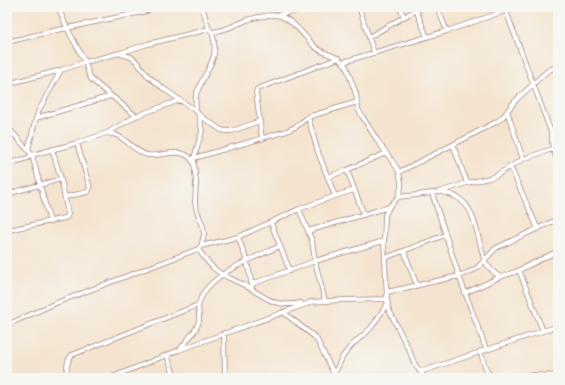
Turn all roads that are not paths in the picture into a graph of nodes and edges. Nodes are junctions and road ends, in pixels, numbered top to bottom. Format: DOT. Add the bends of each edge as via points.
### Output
graph roads {
  1 [pos="58,7"];
  2 [pos="154,7"];
  3 [pos="202,7"];
  4 [pos="311,7"];
  5 [pos="359,7"];
  6 [pos="396,7"];
  7 [pos="424,7"];
  8 [pos="437,7"];
  9 [pos="517,7"];
  10 [pos="146,9"];
  11 [pos="506,9"];
  12 [pos="416,10"];
  13 [pos="276,15"];
  14 [pos="404,17"];
  15 [pos="67,28"];
  16 [pos="210,30"];
  17 [pos="447,31"];
  18 [pos="368,37"];
  19 [pos="427,37"];
  20 [pos="7,42"];
  21 [pos="120,53"];
  22 [pos="374,53"];
  23 [pos="339,58"];
  24 [pos="85,62"];
  25 [pos="343,62"];
  26 [pos="558,67"];
  27 [pos="61,70"];
  28 [pos="7,84"];
  29 [pos="532,84"];
  30 [pos="111,96"];
  31 [pos="180,100"];
  32 [pos="357,102"];
  33 [pos="196,111"];
  34 [pos="507,111"];
  35 [pos="199,115"];
  36 [pos="136,116"];
  37 [pos="308,117"];
  38 [pos="36,118"];
  39 [pos="260,121"];
  40 [pos="7,126"];
  41 [pos="107,133"];
  42 [pos="262,139"];
  43 [pos="76,143"];
  44 [pos="453,145"];
  45 [pos="558,147"];
  46 [pos="52,149"];
  47 [pos="553,149"];
  48 [pos="28,150"];
  49 [pos="386,153"];
  50 [pos="32,155"];
  51 [pos="194,158"];
  52 [pos="523,158"];
  53 [pos="194,163"];
  54 [pos="558,163"];
  55 [pos="7,164"];
  56 [pos="510,166"];
  57 [pos="347,170"];
  58 [pos="399,172"];
  59 [pos="328,177"];
  60 [pos="61,179"];
  61 [pos="467,183"];
  62 [pos="40,184"];
  63 [pos="354,190"];
  64 [pos="439,192"];
  65 [pos="432,193"];
  66 [pos="7,194"];
  67 [pos="335,196"];
  68 [pos="398,196"];
  69 [pos="65,197"];
  70 [pos="389,207"];
  71 [pos="299,209"];
  72 [pos="364,215"];
  73 [pos="558,219"];
  74 [pos="50,222"];
  75 [pos="271,223"];
  76 [pos="7,229"];
  77 [pos="538,229"];
  78 [pos="308,231"];
  79 [pos="445,235"];
  80 [pos="238,237"];
  81 [pos="384,241"];
  82 [pos="280,246"];
  83 [pos="200,247"];
  84 [pos="404,251"];
  85 [pos="558,251"];
  86 [pos="385,258"];
  87 [pos="484,260"];
  88 [pos="247,261"];
  89 [pos="315,261"];
  90 [pos="519,270"];
  91 [pos="290,271"];
  92 [pos="223,274"];
  93 [pos="459,276"];
  94 [pos="500,277"];
  95 [pos="252,284"];
  96 [pos="417,286"];
  97 [pos="253,291"];
  98 [pos="387,292"];
  99 [pos="465,293"];
  100 [pos="325,301"];
  101 [pos="388,301"];
  102 [pos="312,302"];
  103 [pos="198,305"];
  104 [pos="283,312"];
  105 [pos="7,325"];
  106 [pos="558,326"];
  107 [pos="543,331"];
  108 [pos="224,334"];
  109 [pos="486,349"];
  110 [pos="179,350"];
  111 [pos="480,351"];
  112 [pos="167,355"];
  113 [pos="420,372"];
  114 [pos="333,376"];
  115 [pos="558,376"];
  116 [pos="66,378"];
  117 [pos="110,378"];
  118 [pos="175,378"];
  119 [pos="225,378"];
  120 [pos="425,378"];
  121 [pos="494,378"];
  122 [pos="513,378"];
  1 -- 15 [label="street"];
  2 -- 10 [label="street"];
  3 -- 16 [label="street"];
  4 -- 13 [label="street"];
  5 -- 18 [label="street"];
  6 -- 14 [label="street" via="401,10"];
  7 -- 12 [label="street"];
  8 -- 17 [label="street"];
  9 -- 11 [label="street"];
  10 -- 15 [label="street"];
  11 -- 17 [label="street"];
  11 -- 29 [label="street"];
  12 -- 14 [label="street"];
  12 -- 19 [label="street"];
  13 -- 16 [label="street" via="258,17 228,29"];
  13 -- 23 [label="street" via="294,25 316,48"];
  14 -- 18 [label="street"];
  15 -- 20 [label="street"];
  15 -- 24 [label="street"];
  16 -- 21 [label="street"];
  16 -- 33 [label="street" via="214,40 214,56 196,94"];
  17 -- 19 [label="street"];
  18 -- 22 [label="street"];
  19 -- 22 [label="street"];
  21 -- 24 [label="street"];
  21 -- 31 [label="street" via="131,57 148,76"];
  22 -- 25 [label="street"];
  23 -- 25 [label="street"];
  23 -- 39 [label="street" via="257,89"];
  24 -- 27 [label="street"];
  24 -- 30 [label="street" via="92,80"];
  25 -- 32 [label="street"];
  26 -- 29 [label="street" via="551,69"];
  27 -- 28 [label="street"];
  27 -- 38 [label="street"];
  29 -- 34 [label="street"];
  29 -- 47 [label="street" via="551,132"];
  30 -- 36 [label="street"];
  30 -- 38 [label="street"];
  31 -- 33 [label="street"];
  31 -- 36 [label="street"];
  32 -- 37 [label="street"];
  32 -- 49 [label="street" via="358,109"];
  33 -- 35 [label="street"];
  34 -- 44 [label="street" via="496,122"];
  34 -- 52 [label="street"];
  35 -- 39 [label="street" via="221,130 227,131"];
  35 -- 51 [label="street" via="202,131"];
  36 -- 41 [label="street"];
  37 -- 42 [label="street" via="293,129"];
  37 -- 59 [label="street"];
  38 -- 48 [label="street"];
  39 -- 42 [label="street"];
  40 -- 48 [label="street"];
  41 -- 43 [label="street"];
  41 -- 53 [label="street" via="115,135 142,153 156,156 183,154"];
  42 -- 51 [label="street"];
  43 -- 46 [label="street"];
  43 -- 69 [label="street" via="90,188 87,192"];
  44 -- 58 [label="street"];
  44 -- 61 [label="street"];
  45 -- 47 [label="street"];
  46 -- 50 [label="street"];
  46 -- 60 [label="street"];
  47 -- 52 [label="street"];
  47 -- 54 [label="street"];
  48 -- 50 [label="street"];
  49 -- 57 [label="street"];
  49 -- 58 [label="street"];
  50 -- 55 [label="street"];
  50 -- 62 [label="street"];
  51 -- 53 [label="street"];
  52 -- 56 [label="street"];
  53 -- 83 [label="street" via="195,203 204,235"];
  56 -- 61 [label="street" via="495,176"];
  56 -- 77 [label="street"];
  57 -- 59 [label="street"];
  57 -- 63 [label="street"];
  58 -- 68 [label="street" via="402,188"];
  59 -- 67 [label="street"];
  60 -- 62 [label="street"];
  60 -- 69 [label="street"];
  61 -- 64 [label="street"];
  62 -- 66 [label="street"];
  62 -- 74 [label="street"];
  63 -- 67 [label="street"];
  63 -- 72 [label="street"];
  64 -- 65 [label="street"];
  64 -- 87 [label="street" via="457,197 469,207"];
  65 -- 68 [label="street"];
  65 -- 79 [label="street"];
  67 -- 71 [label="street"];
  68 -- 70 [label="street"];
  69 -- 74 [label="street" via="68,217"];
  70 -- 72 [label="street"];
  70 -- 81 [label="street" via="385,216"];
  71 -- 75 [label="street"];
  71 -- 78 [label="street"];
  72 -- 78 [label="street"];
  73 -- 77 [label="street"];
  74 -- 76 [label="street"];
  75 -- 80 [label="street"];
  75 -- 82 [label="street"];
  77 -- 87 [label="street" via="496,248"];
  78 -- 89 [label="street"];
  79 -- 84 [label="street"];
  79 -- 93 [label="street"];
  80 -- 83 [label="street"];
  80 -- 88 [label="street"];
  81 -- 86 [label="street"];
  81 -- 89 [label="street"];
  82 -- 88 [label="street"];
  82 -- 91 [label="street"];
  83 -- 92 [label="street" via="215,270"];
  83 -- 105 [label="street" via="56,303"];
  84 -- 86 [label="street"];
  84 -- 96 [label="street"];
  85 -- 90 [label="street"];
  86 -- 98 [label="street"];
  87 -- 93 [label="street" via="474,270"];
  87 -- 94 [label="street"];
  88 -- 92 [label="street"];
  88 -- 95 [label="street"];
  89 -- 91 [label="street"];
  89 -- 100 [label="street"];
  90 -- 94 [label="street"];
  90 -- 107 [label="street"];
  91 -- 95 [label="street"];
  92 -- 97 [label="street"];
  92 -- 103 [label="street" via="208,286"];
  93 -- 96 [label="street"];
  93 -- 99 [label="street"];
  94 -- 99 [label="street"];
  95 -- 97 [label="street"];
  96 -- 98 [label="street"];
  97 -- 102 [label="street" via="270,301 285,305"];
  98 -- 101 [label="street"];
  99 -- 109 [label="street"];
  100 -- 101 [label="street"];
  100 -- 102 [label="street"];
  101 -- 113 [label="street" via="388,308"];
  101 -- 114 [label="street" via="371,328 343,356"];
  102 -- 104 [label="street"];
  103 -- 110 [label="street" via="198,325"];
  103 -- 116 [label="street" via="72,355 67,362"];
  104 -- 108 [label="street"];
  104 -- 114 [label="street" via="316,338"];
  106 -- 107 [label="street"];
  107 -- 109 [label="street"];
  108 -- 110 [label="street"];
  108 -- 119 [label="street"];
  109 -- 111 [label="street"];
  110 -- 112 [label="street"];
  111 -- 113 [label="street"];
  111 -- 121 [label="street" via="487,372"];
  112 -- 117 [label="street"];
  112 -- 118 [label="street"];
  113 -- 120 [label="street"];
  115 -- 122 [label="street" via="534,375"];
}
